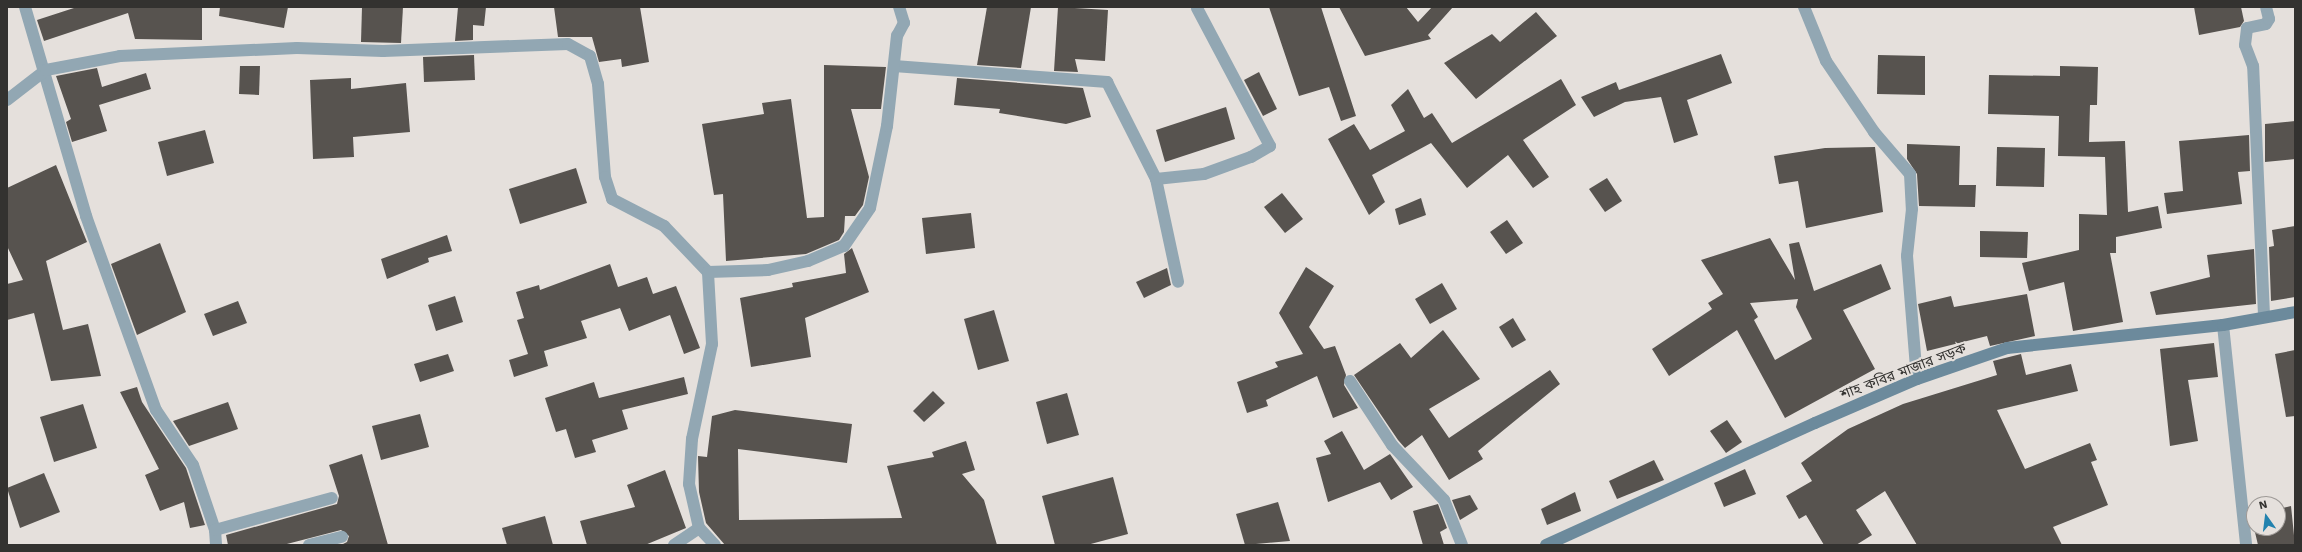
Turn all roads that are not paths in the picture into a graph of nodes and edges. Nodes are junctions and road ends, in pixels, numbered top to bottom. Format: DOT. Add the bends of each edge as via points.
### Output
graph roads {
  1 [pos="25,7"];
  2 [pos="899,7"];
  3 [pos="1804,7"];
  4 [pos="2266,7"];
  5 [pos="1197,8"];
  6 [pos="894,66"];
  7 [pos="46,70"];
  8 [pos="7,100"];
  9 [pos="1156,179"];
  10 [pos="708,272"];
  11 [pos="1178,282"];
  12 [pos="2295,312"];
  13 [pos="2264,315"];
  14 [pos="2223,324"];
  15 [pos="1917,380"];
  16 [pos="1350,381"];
  17 [pos="332,498"];
  18 [pos="699,528"];
  19 [pos="215,530"];
  20 [pos="342,537"];
  21 [pos="216,545"];
  22 [pos="309,545"];
  23 [pos="674,545"];
  24 [pos="715,545"];
  25 [pos="1462,545"];
  26 [pos="1546,545"];
  27 [pos="2246,545"];
  1 -- 7 [label="street"];
  2 -- 6 [label="street" via="904,23 897,36"];
  3 -- 15 [label="street" via="1826,61 1874,132 1910,174 1912,209 1907,256"];
  4 -- 13 [label="street" via="2269,19 2266,24 2247,28 2246,45 2254,66"];
  5 -- 9 [label="street" via="1270,146 1251,157 1204,174"];
  6 -- 9 [label="street" via="1107,82"];
  6 -- 10 [label="street" via="870,208 844,246 808,261 768,270"];
  7 -- 8 [label="street"];
  7 -- 10 [label="street" via="120,56 151,54 568,44 590,56 598,84 606,177 612,199 664,226"];
  7 -- 19 [label="street" via="86,216 156,410 193,465"];
  9 -- 11 [label="street"];
  10 -- 18 [label="street" via="712,344 692,440 690,484"];
  12 -- 13 [label="street, শাহ কবির মাজার সড়ক"];
  13 -- 14 [label="street, শাহ কবির মাজার সড়ক"];
  14 -- 15 [label="street, শাহ কবির মাজার সড়ক" via="2007,348"];
  14 -- 27 [label="street"];
  15 -- 26 [label="street, শাহ কবির মাজার সড়ক"];
  16 -- 25 [label="street" via="1392,446 1444,500"];
  17 -- 19 [label="street"];
  18 -- 23 [label="street"];
  18 -- 24 [label="street"];
  19 -- 21 [label="street"];
  20 -- 22 [label="street"];
}
